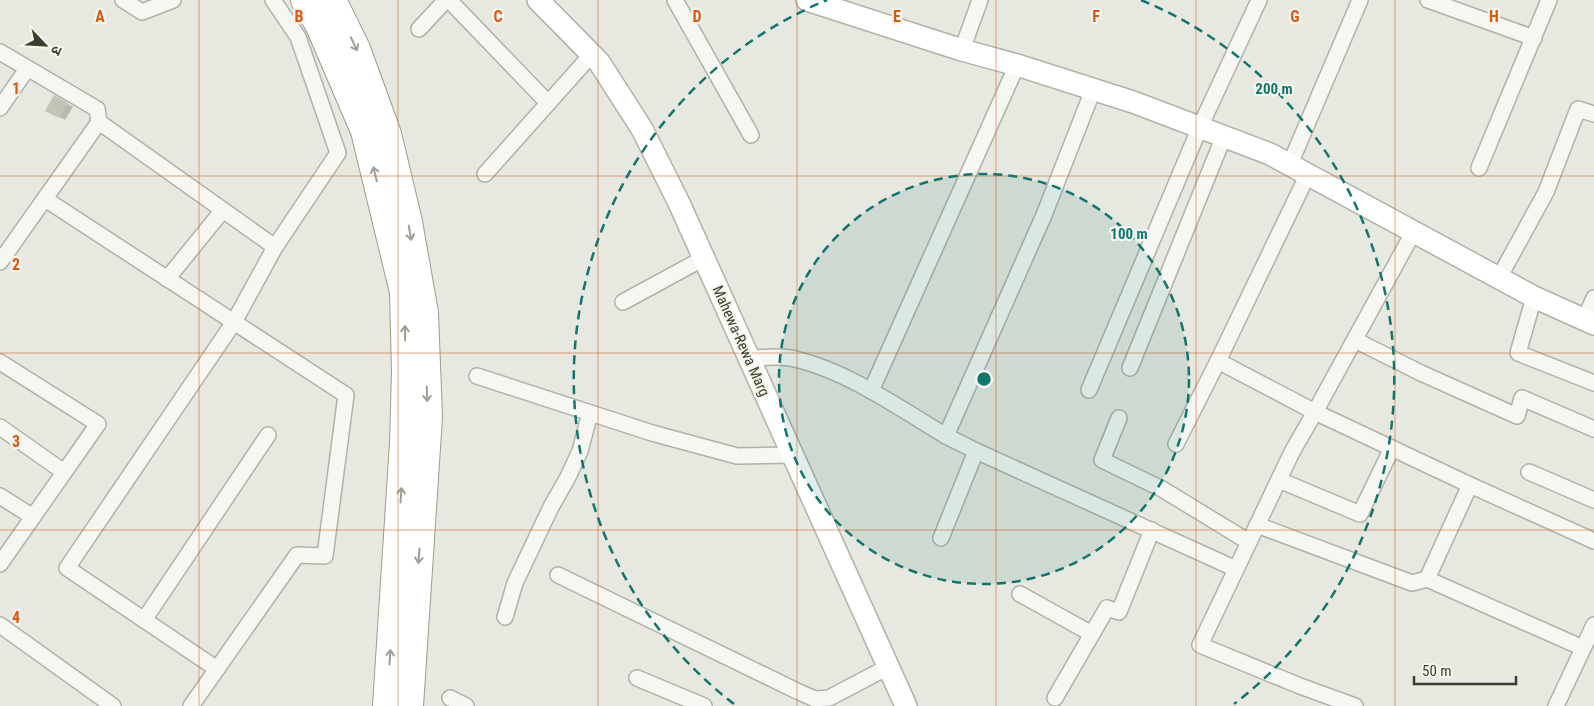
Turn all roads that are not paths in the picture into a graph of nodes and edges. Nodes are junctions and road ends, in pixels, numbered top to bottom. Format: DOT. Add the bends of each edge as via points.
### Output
graph roads {
  1 [pos="123,0"];
  2 [pos="173,0"];
  3 [pos="273,0"];
  4 [pos="304,0"];
  5 [pos="332,0"];
  6 [pos="447,0"];
  7 [pos="538,0"];
  8 [pos="676,0"];
  9 [pos="808,0"];
  10 [pos="980,0"];
  11 [pos="1259,0"];
  12 [pos="1360,0"];
  13 [pos="1428,0"];
  14 [pos="1549,0"];
  15 [pos="1449,4"];
  16 [pos="419,29"];
  17 [pos="1534,38"];
  18 [pos="962,50"];
  19 [pos="0,52"];
  20 [pos="592,54"];
  21 [pos="1017,65"];
  22 [pos="27,70"];
  23 [pos="1092,90"];
  24 [pos="548,103"];
  25 [pos="0,108"];
  26 [pos="1594,114"];
  27 [pos="99,122"];
  28 [pos="1200,127"];
  29 [pos="751,135"];
  30 [pos="1224,136"];
  31 [pos="1479,168"];
  32 [pos="1299,169"];
  33 [pos="485,174"];
  34 [pos="45,199"];
  35 [pos="223,210"];
  36 [pos="1414,231"];
  37 [pos="274,246"];
  38 [pos="704,258"];
  39 [pos="0,262"];
  40 [pos="167,278"];
  41 [pos="1499,278"];
  42 [pos="1534,297"];
  43 [pos="1594,298"];
  44 [pos="623,302"];
  45 [pos="234,322"];
  46 [pos="1589,322"];
  47 [pos="1355,340"];
  48 [pos="749,358"];
  49 [pos="1218,361"];
  50 [pos="0,362"];
  51 [pos="1130,368"];
  52 [pos="477,376"];
  53 [pos="1594,384"];
  54 [pos="1089,390"];
  55 [pos="871,391"];
  56 [pos="590,412"];
  57 [pos="1315,412"];
  58 [pos="1119,418"];
  59 [pos="0,428"];
  60 [pos="1594,430"];
  61 [pos="268,435"];
  62 [pos="946,436"];
  63 [pos="1176,444"];
  64 [pos="1392,448"];
  65 [pos="976,451"];
  66 [pos="793,456"];
  67 [pos="64,472"];
  68 [pos="1528,472"];
  69 [pos="1278,480"];
  70 [pos="1470,485"];
  71 [pos="0,496"];
  72 [pos="1594,500"];
  73 [pos="33,518"];
  74 [pos="1257,526"];
  75 [pos="1152,530"];
  76 [pos="941,538"];
  77 [pos="1594,541"];
  78 [pos="1249,542"];
  79 [pos="0,564"];
  80 [pos="1236,569"];
  81 [pos="558,575"];
  82 [pos="1427,579"];
  83 [pos="1020,594"];
  84 [pos="505,617"];
  85 [pos="144,620"];
  86 [pos="0,625"];
  87 [pos="1594,625"];
  88 [pos="1092,634"];
  89 [pos="1583,648"];
  90 [pos="888,667"];
  91 [pos="217,669"];
  92 [pos="637,678"];
  93 [pos="450,698"];
  94 [pos="1055,698"];
  95 [pos="113,706"];
  96 [pos="191,706"];
  97 [pos="387,706"];
  98 [pos="409,706"];
  99 [pos="466,706"];
  100 [pos="704,706"];
  101 [pos="906,706"];
  102 [pos="1355,706"];
  103 [pos="1556,706"];
  1 -- 2 [label="street" via="142,12"];
  3 -- 37 [label="street" via="298,37 338,154"];
  97 -- 4 [label="highway, one-way" via="404,443 404,292 365,131 320,26"];
  5 -- 98 [label="highway, one-way" via="356,49 387,134 408,222 424,313 428,417"];
  6 -- 16 [label="street"];
  6 -- 24 [label="street"];
  7 -- 20 [label="street, Mahewa-Rewa Marg"];
  8 -- 29 [label="street"];
  9 -- 18 [label="street"];
  10 -- 18 [label="street"];
  11 -- 28 [label="street"];
  12 -- 32 [label="street"];
  13 -- 15 [label="street"];
  14 -- 17 [label="street"];
  15 -- 17 [label="street"];
  17 -- 31 [label="street"];
  18 -- 21 [label="street"];
  19 -- 22 [label="street"];
  20 -- 24 [label="street"];
  20 -- 38 [label="street, Mahewa-Rewa Marg" via="642,129"];
  21 -- 23 [label="street"];
  21 -- 55 [label="street"];
  22 -- 25 [label="street"];
  22 -- 27 [label="street" via="98,110"];
  23 -- 28 [label="street"];
  23 -- 62 [label="street" via="1044,215"];
  24 -- 33 [label="street"];
  26 -- 41 [label="street" via="1578,109 1546,192"];
  27 -- 34 [label="street"];
  27 -- 35 [label="street"];
  28 -- 30 [label="street"];
  28 -- 54 [label="street"];
  30 -- 32 [label="street"];
  30 -- 51 [label="street"];
  32 -- 36 [label="street"];
  32 -- 49 [label="street"];
  34 -- 39 [label="street"];
  34 -- 40 [label="street"];
  35 -- 37 [label="street"];
  35 -- 40 [label="street"];
  36 -- 41 [label="street"];
  36 -- 47 [label="street"];
  37 -- 45 [label="street"];
  38 -- 44 [label="street"];
  38 -- 48 [label="street, Mahewa-Rewa Marg"];
  40 -- 45 [label="street"];
  41 -- 42 [label="street"];
  42 -- 46 [label="street"];
  42 -- 53 [label="street" via="1518,352"];
  43 -- 46 [label="street"];
  45 -- 85 [label="street" via="67,568"];
  45 -- 91 [label="street" via="346,395 326,556 297,555"];
  47 -- 57 [label="street"];
  47 -- 60 [label="street" via="1518,416 1522,398"];
  48 -- 55 [label="street" via="794,358 829,370"];
  48 -- 66 [label="street, Mahewa-Rewa Marg"];
  49 -- 57 [label="street"];
  49 -- 63 [label="street"];
  50 -- 67 [label="street" via="98,424"];
  52 -- 56 [label="street"];
  55 -- 62 [label="street"];
  56 -- 66 [label="street" via="737,456"];
  56 -- 84 [label="street" via="580,451 515,582"];
  57 -- 64 [label="street"];
  57 -- 69 [label="street"];
  58 -- 78 [label="street" via="1102,460 1162,489"];
  59 -- 67 [label="street"];
  61 -- 85 [label="street"];
  62 -- 65 [label="street"];
  64 -- 69 [label="street" via="1360,514"];
  64 -- 70 [label="street"];
  65 -- 75 [label="street"];
  65 -- 76 [label="street"];
  66 -- 90 [label="street, Mahewa-Rewa Marg"];
  67 -- 73 [label="street"];
  68 -- 72 [label="street"];
  69 -- 74 [label="street"];
  70 -- 77 [label="street"];
  70 -- 82 [label="street"];
  71 -- 73 [label="street"];
  73 -- 79 [label="street"];
  74 -- 78 [label="street"];
  74 -- 82 [label="street" via="1412,583"];
  75 -- 80 [label="street"];
  75 -- 88 [label="street" via="1119,612 1107,608"];
  78 -- 80 [label="street"];
  80 -- 102 [label="street" via="1200,645"];
  81 -- 90 [label="street" via="815,699 829,698"];
  82 -- 89 [label="street"];
  83 -- 88 [label="street"];
  85 -- 91 [label="street"];
  86 -- 95 [label="street"];
  87 -- 89 [label="street"];
  88 -- 94 [label="street"];
  89 -- 103 [label="street"];
  90 -- 101 [label="street, Mahewa-Rewa Marg"];
  91 -- 96 [label="street"];
  92 -- 100 [label="street"];
  93 -- 99 [label="street"];
}
